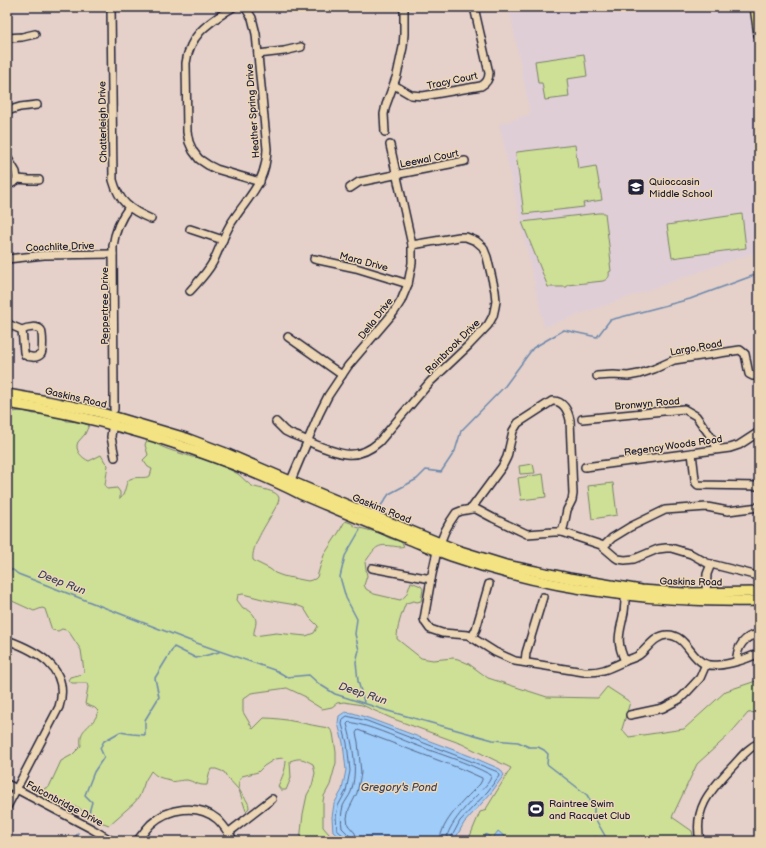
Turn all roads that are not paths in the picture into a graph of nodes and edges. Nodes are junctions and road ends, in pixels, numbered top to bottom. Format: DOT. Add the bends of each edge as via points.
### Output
graph roads {
  1 [pos="111,7"];
  2 [pos="233,7"];
  3 [pos="245,7"];
  4 [pos="404,7"];
  5 [pos="474,7"];
  6 [pos="755,7"];
  7 [pos="35,34"];
  8 [pos="759,35"];
  9 [pos="7,38"];
  10 [pos="301,47"];
  11 [pos="258,54"];
  12 [pos="394,85"];
  13 [pos="37,105"];
  14 [pos="7,111"];
  15 [pos="385,132"];
  16 [pos="390,145"];
  17 [pos="7,157"];
  18 [pos="465,161"];
  19 [pos="396,175"];
  20 [pos="17,179"];
  21 [pos="39,180"];
  22 [pos="260,182"];
  23 [pos="7,186"];
  24 [pos="350,188"];
  25 [pos="129,207"];
  26 [pos="151,219"];
  27 [pos="190,229"];
  28 [pos="223,240"];
  29 [pos="412,245"];
  30 [pos="113,254"];
  31 [pos="7,259"];
  32 [pos="314,259"];
  33 [pos="408,284"];
  34 [pos="190,291"];
  35 [pos="7,323"];
  36 [pos="22,330"];
  37 [pos="288,336"];
  38 [pos="342,375"];
  39 [pos="597,376"];
  40 [pos="759,376"];
  41 [pos="7,394"];
  42 [pos="7,403"];
  43 [pos="113,417"];
  44 [pos="582,419"];
  45 [pos="276,422"];
  46 [pos="759,432"];
  47 [pos="308,441"];
  48 [pos="718,449"];
  49 [pos="692,453"];
  50 [pos="115,457"];
  51 [pos="585,467"];
  52 [pos="289,485"];
  53 [pos="759,486"];
  54 [pos="759,507"];
  55 [pos="471,509"];
  56 [pos="562,532"];
  57 [pos="439,547"];
  58 [pos="603,547"];
  59 [pos="711,564"];
  60 [pos="372,568"];
  61 [pos="759,576"];
  62 [pos="431,579"];
  63 [pos="489,584"];
  64 [pos="625,592"];
  65 [pos="759,592"];
  66 [pos="706,593"];
  67 [pos="543,597"];
  68 [pos="759,601"];
  69 [pos="759,635"];
  70 [pos="472,637"];
  71 [pos="7,640"];
  72 [pos="759,653"];
  73 [pos="625,661"];
  74 [pos="737,661"];
  75 [pos="525,662"];
  76 [pos="706,664"];
  77 [pos="630,715"];
  78 [pos="759,743"];
  79 [pos="7,784"];
  80 [pos="16,789"];
  81 [pos="272,799"];
  82 [pos="7,807"];
  83 [pos="228,833"];
  84 [pos="112,841"];
  85 [pos="137,841"];
  86 [pos="234,841"];
  87 [pos="700,841"];
  1 -- 25 [label="street, Chatterleigh Drive" via="113,180 120,197"];
  2 -- 22 [label="street" via="204,26 190,46 186,63 187,137 193,151 208,166"];
  3 -- 11 [label="street, Heather Spring Drive" via="255,26"];
  4 -- 12 [label="street" via="404,47"];
  5 -- 12 [label="street, Tracy Court" via="489,72 486,83 423,96 411,95"];
  6 -- 8 [label="main road"];
  7 -- 9 [label="street"];
  10 -- 11 [label="street"];
  11 -- 22 [label="street, Heather Spring Drive" via="267,149"];
  12 -- 15 [label="street" via="384,114"];
  13 -- 14 [label="street"];
  16 -- 19 [label="street, Della Drive"];
  17 -- 20 [label="street"];
  18 -- 19 [label="street, Leewal Court"];
  19 -- 24 [label="street, Leewal Court" via="359,182"];
  19 -- 29 [label="street, Della Drive"];
  20 -- 21 [label="street"];
  20 -- 23 [label="street"];
  22 -- 28 [label="street, Heather Spring Drive"];
  25 -- 26 [label="street, Chatterleigh Drive"];
  25 -- 30 [label="street, Peppertree Drive" via="116,231"];
  27 -- 28 [label="street"];
  28 -- 34 [label="street, Heather Spring Drive" via="210,267"];
  29 -- 33 [label="street, Della Drive"];
  29 -- 47 [label="street, Rainbrook Drive" via="459,237 470,238 480,244 485,250 496,296 493,316 478,336 430,382 379,442 370,449 346,455"];
  30 -- 31 [label="street, Coachlite Drive" via="44,254"];
  30 -- 43 [label="street, Peppertree Drive"];
  32 -- 33 [label="street, Mara Drive" via="356,268"];
  33 -- 38 [label="street, Della Drive" via="394,312"];
  35 -- 36 [label="street"];
  37 -- 38 [label="street"];
  38 -- 47 [label="street, Della Drive" via="325,402"];
  39 -- 40 [label="street, Largo Road" via="639,374 674,360 740,350 745,354 749,374"];
  41 -- 43 [label="main road, Gaskins Road"];
  42 -- 43 [label="main road, Gaskins Road" via="62,413"];
  43 -- 50 [label="street, Peppertree Drive" via="111,442"];
  43 -- 52 [label="main road, Gaskins Road" via="186,438 223,452"];
  44 -- 48 [label="street, Bronwyn Road" via="684,409 696,416"];
  45 -- 47 [label="street, Rainbrook Drive" via="286,431"];
  46 -- 48 [label="street, Regency Woods Road" via="739,445"];
  47 -- 52 [label="street, Della Drive"];
  48 -- 49 [label="street, Regency Woods Road"];
  49 -- 51 [label="street, Regency Woods Road"];
  49 -- 53 [label="street" via="698,485"];
  52 -- 57 [label="main road, Gaskins Road" via="316,492"];
  54 -- 58 [label="street" via="728,511 707,507 666,510 630,527"];
  55 -- 56 [label="street" via="476,509 526,534"];
  55 -- 56 [label="street" via="502,467 518,423 552,401 557,401 566,408 570,420 573,494"];
  55 -- 57 [label="street" via="456,513"];
  56 -- 58 [label="street"];
  57 -- 62 [label="street"];
  57 -- 64 [label="main road, Gaskins Road"];
  58 -- 59 [label="street" via="615,557 625,560 671,548"];
  59 -- 61 [label="street"];
  59 -- 66 [label="street" via="707,574"];
  60 -- 62 [label="street"];
  62 -- 70 [label="street" via="425,622 430,629"];
  63 -- 70 [label="street"];
  64 -- 66 [label="main road, Gaskins Road" via="641,590"];
  64 -- 68 [label="main road, Gaskins Road" via="660,599"];
  64 -- 73 [label="street" via="618,639"];
  65 -- 66 [label="main road, Gaskins Road"];
  67 -- 75 [label="street"];
  69 -- 74 [label="street" via="753,635 745,640"];
  70 -- 75 [label="street" via="503,656"];
  71 -- 80 [label="street" via="46,660 56,672 62,690 59,707"];
  72 -- 74 [label="street"];
  73 -- 75 [label="street" via="611,668 592,672"];
  73 -- 76 [label="street" via="638,655 655,639 671,635 682,641"];
  74 -- 76 [label="street"];
  76 -- 77 [label="street" via="700,678 680,699 663,708"];
  78 -- 87 [label="street" via="744,754 706,798 699,820"];
  79 -- 80 [label="street, Falconbridge Drive"];
  80 -- 82 [label="street"];
  80 -- 84 [label="street, Falconbridge Drive"];
  81 -- 83 [label="street"];
  83 -- 85 [label="street" via="218,820 209,814 185,809 156,820"];
  83 -- 86 [label="street"];
}
